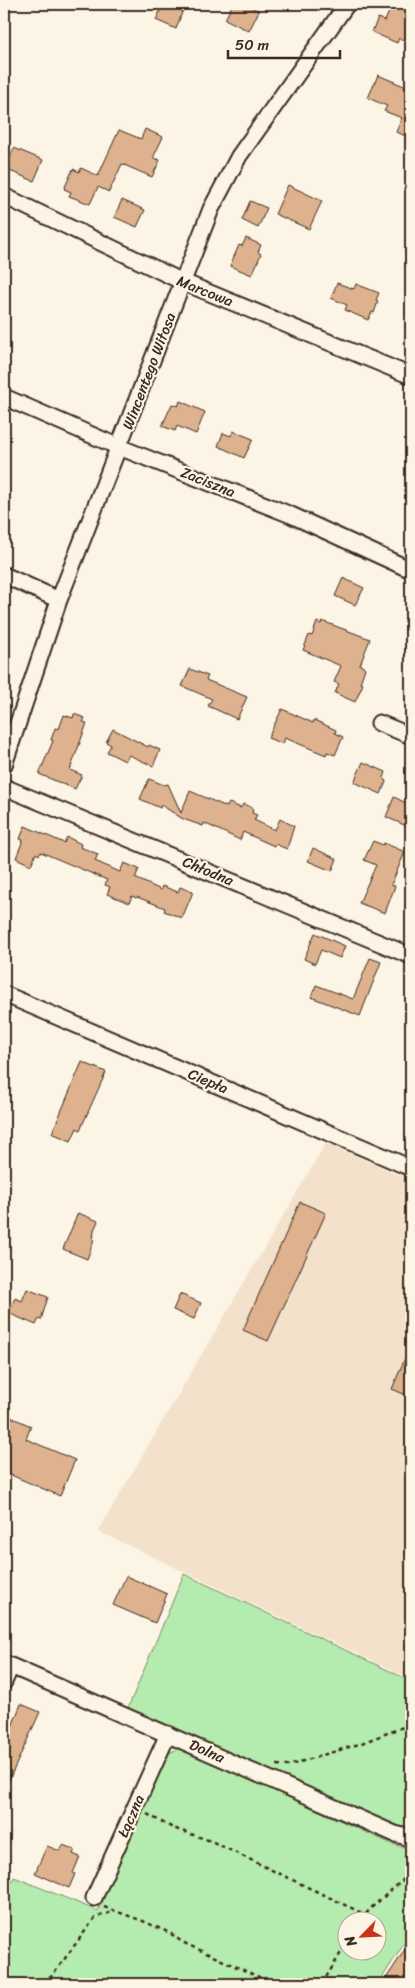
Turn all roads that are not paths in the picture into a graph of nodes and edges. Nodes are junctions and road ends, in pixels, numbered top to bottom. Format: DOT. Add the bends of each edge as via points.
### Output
graph roads {
  1 [pos="347,4"];
  2 [pos="4,196"];
  3 [pos="183,282"];
  4 [pos="411,376"];
  5 [pos="4,397"];
  6 [pos="119,446"];
  7 [pos="411,570"];
  8 [pos="4,576"];
  9 [pos="59,600"];
  10 [pos="379,723"];
  11 [pos="411,736"];
  12 [pos="4,765"];
  13 [pos="4,786"];
  14 [pos="410,953"];
  15 [pos="4,994"];
  16 [pos="411,1168"];
  17 [pos="7,1664"];
  18 [pos="4,1682"];
  19 [pos="168,1734"];
  20 [pos="411,1838"];
  21 [pos="97,1902"];
  1 -- 3 [label="street, Wincentego Witosa" via="239,156 211,209"];
  2 -- 3 [label="street, Marcowa"];
  3 -- 4 [label="street, Marcowa"];
  3 -- 6 [label="street, Wincentego Witosa"];
  5 -- 6 [label="street, Zaciszna"];
  6 -- 7 [label="street, Zaciszna" via="291,515"];
  6 -- 9 [label="street, Wincentego Witosa"];
  8 -- 9 [label="street"];
  9 -- 12 [label="street, Wincentego Witosa"];
  10 -- 11 [label="street"];
  13 -- 14 [label="street, Chłodna"];
  15 -- 16 [label="street, Ciepła"];
  17 -- 18 [label="street"];
  17 -- 19 [label="street, Dolna"];
  19 -- 20 [label="street, Dolna" via="394,1834"];
  19 -- 21 [label="street, Łączna"];
}
